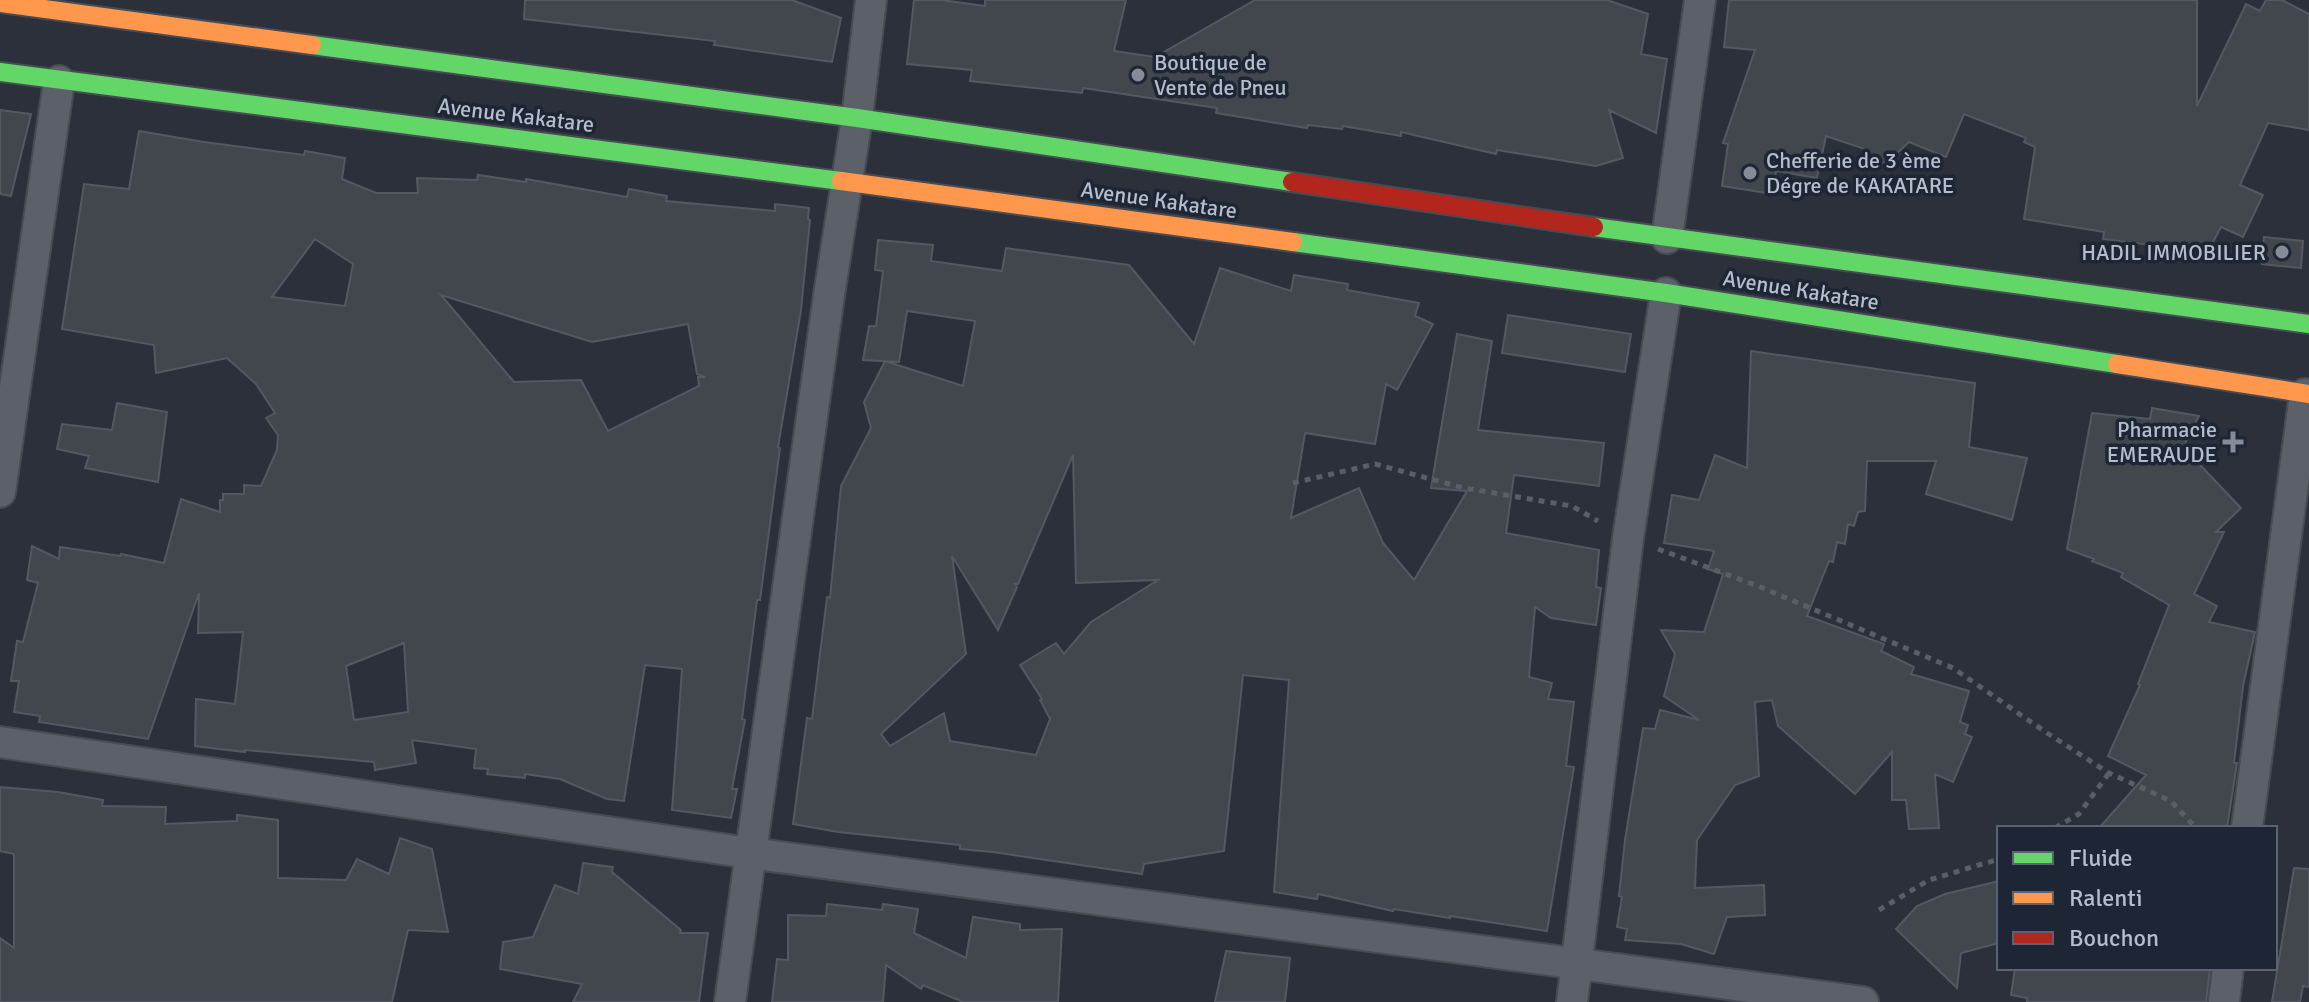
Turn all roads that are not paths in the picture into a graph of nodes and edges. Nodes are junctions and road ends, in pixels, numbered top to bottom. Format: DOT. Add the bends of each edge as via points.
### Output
graph roads {
  1 [pos="871,0"];
  2 [pos="1700,0"];
  3 [pos="0,3"];
  4 [pos="66,6"];
  5 [pos="0,72"];
  6 [pos="59,81"];
  7 [pos="857,118"];
  8 [pos="847,182"];
  9 [pos="1667,238"];
  10 [pos="1666,293"];
  11 [pos="2309,324"];
  12 [pos="2307,394"];
  13 [pos="0,492"];
  14 [pos="0,742"];
  15 [pos="2247,826"];
  16 [pos="749,853"];
  17 [pos="1578,963"];
  18 [pos="2228,970"];
  19 [pos="730,1002"];
  20 [pos="1572,1002"];
  21 [pos="1863,1002"];
  22 [pos="2224,1002"];
  1 -- 7 [label="street"];
  2 -- 9 [label="street"];
  3 -- 4 [label="main road, Avenue Kakatare"];
  4 -- 7 [label="main road, Avenue Kakatare"];
  5 -- 6 [label="main road, Avenue Kakatare"];
  6 -- 8 [label="main road, Avenue Kakatare"];
  6 -- 13 [label="street"];
  7 -- 8 [label="street"];
  7 -- 9 [label="main road, Avenue Kakatare"];
  8 -- 10 [label="main road, Avenue Kakatare"];
  8 -- 16 [label="street"];
  9 -- 11 [label="main road, Avenue Kakatare"];
  10 -- 12 [label="main road, Avenue Kakatare"];
  10 -- 17 [label="street" via="1628,538"];
  12 -- 15 [label="street"];
  14 -- 16 [label="street"];
  16 -- 17 [label="street"];
  16 -- 19 [label="street"];
  17 -- 20 [label="street"];
  17 -- 21 [label="street"];
  18 -- 22 [label="street"];
}
